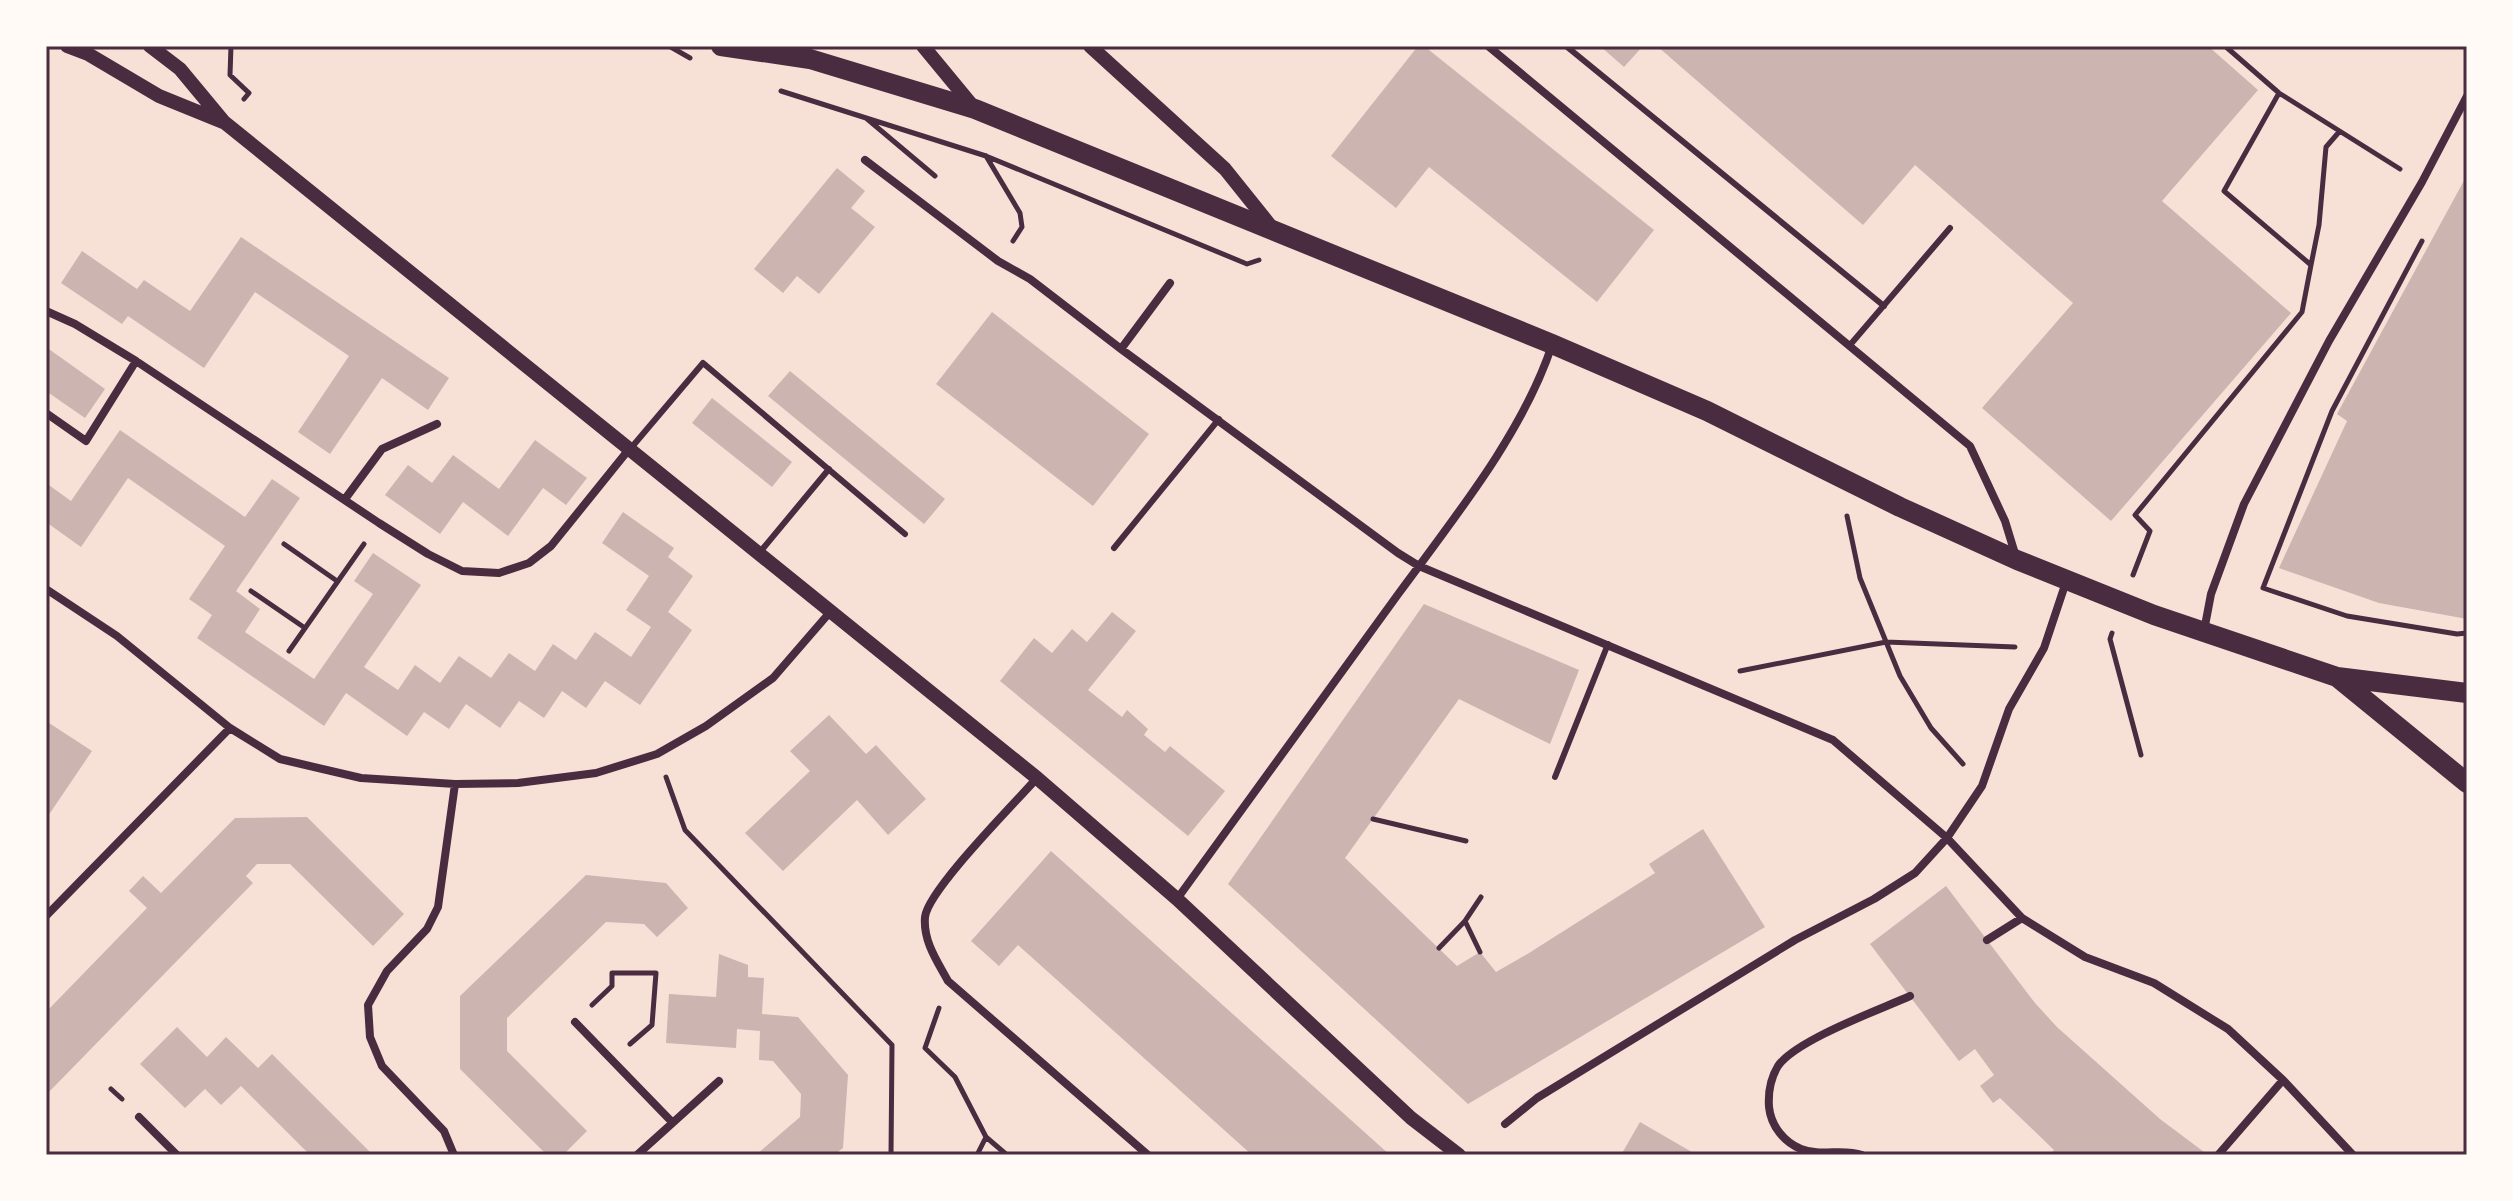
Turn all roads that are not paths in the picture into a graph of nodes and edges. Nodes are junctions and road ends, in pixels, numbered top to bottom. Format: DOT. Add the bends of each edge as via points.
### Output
graph roads {
  1 [pos="67,46"];
  2 [pos="150,46"];
  3 [pos="721,46"];
  4 [pos="923,46"];
  5 [pos="1090,46"];
  6 [pos="1488,46"];
  7 [pos="1566,46"];
  8 [pos="2467,96"];
  9 [pos="975,109"];
  10 [pos="224,122"];
  11 [pos="865,160"];
  12 [pos="1950,228"];
  13 [pos="1273,229"];
  14 [pos="1170,283"];
  15 [pos="1884,306"];
  16 [pos="46,311"];
  17 [pos="1552,344"];
  18 [pos="1850,345"];
  19 [pos="1121,349"];
  20 [pos="136,361"];
  21 [pos="46,413"];
  22 [pos="1219,419"];
  23 [pos="437,424"];
  24 [pos="630,448"];
  25 [pos="829,469"];
  26 [pos="345,499"];
  27 [pos="905,534"];
  28 [pos="1114,548"];
  29 [pos="760,552"];
  30 [pos="2017,560"];
  31 [pos="1419,566"];
  32 [pos="2067,581"];
  33 [pos="46,589"];
  34 [pos="831,611"];
  35 [pos="2204,632"];
  36 [pos="1608,644"];
  37 [pos="2337,677"];
  38 [pos="2467,693"];
  39 [pos="230,728"];
  40 [pos="1555,777"];
  41 [pos="1037,778"];
  42 [pos="2467,783"];
  43 [pos="455,784"];
  44 [pos="1947,838"];
  45 [pos="1177,899"];
  46 [pos="46,916"];
  47 [pos="2022,918"];
  48 [pos="1987,940"];
  49 [pos="1910,996"];
  50 [pos="575,1022"];
  51 [pos="2283,1080"];
  52 [pos="719,1081"];
  53 [pos="139,1117"];
  54 [pos="672,1122"];
  55 [pos="1505,1124"];
  56 [pos="177,1155"];
  57 [pos="454,1155"];
  58 [pos="637,1155"];
  59 [pos="1148,1155"];
  60 [pos="1459,1155"];
  61 [pos="1862,1155"];
  62 [pos="2218,1155"];
  63 [pos="2353,1155"];
  1 -- 10 [label="street" via="159,96"];
  2 -- 10 [label="street" via="180,69"];
  3 -- 9 [label="main road" via="810,59"];
  4 -- 9 [label="street"];
  5 -- 13 [label="street" via="1225,169"];
  6 -- 18 [label="street"];
  7 -- 15 [label="lane"];
  8 -- 35 [label="street" via="2244,504 2211,594"];
  9 -- 13 [label="main road"];
  10 -- 24 [label="street"];
  11 -- 19 [label="street"];
  12 -- 15 [label="lane"];
  13 -- 17 [label="main road"];
  14 -- 19 [label="street"];
  15 -- 18 [label="lane"];
  16 -- 20 [label="street"];
  17 -- 30 [label="main road" via="1707,411"];
  17 -- 31 [label="street" via="1520,421"];
  18 -- 30 [label="street" via="1970,446"];
  19 -- 22 [label="street"];
  20 -- 21 [label="street" via="86,441"];
  20 -- 26 [label="street"];
  22 -- 28 [label="lane"];
  22 -- 31 [label="street"];
  23 -- 26 [label="street" via="382,449"];
  24 -- 25 [label="lane" via="703,363"];
  24 -- 26 [label="street" via="551,546 529,563 499,573 462,571"];
  24 -- 29 [label="street"];
  25 -- 27 [label="lane"];
  25 -- 29 [label="lane"];
  29 -- 34 [label="street"];
  30 -- 32 [label="main road"];
  31 -- 36 [label="street"];
  31 -- 45 [label="street"];
  32 -- 35 [label="main road"];
  32 -- 44 [label="street" via="2044,648 2009,709 1982,786"];
  33 -- 39 [label="street" via="117,636"];
  34 -- 41 [label="street"];
  34 -- 43 [label="street" via="773,678 657,754 596,773"];
  35 -- 37 [label="main road"];
  36 -- 40 [label="lane"];
  36 -- 44 [label="street" via="1833,740"];
  37 -- 38 [label="main road"];
  37 -- 42 [label="main road"];
  39 -- 43 [label="street" via="280,759 361,778"];
  39 -- 46 [label="street"];
  41 -- 45 [label="street"];
  41 -- 59 [label="street" via="936,892 925,917 929,948 948,981"];
  43 -- 57 [label="street" via="438,907 427,929 387,971 368,1005 370,1037 382,1066 444,1131"];
  44 -- 47 [label="street"];
  44 -- 55 [label="street" via="1915,873 1795,940 1537,1098"];
  45 -- 60 [label="street" via="1411,1118"];
  47 -- 48 [label="street"];
  47 -- 51 [label="street" via="2085,957 2179,998 2228,1029"];
  49 -- 61 [label="street" via="1802,1046 1779,1064 1768,1088 1770,1116 1781,1136 1819,1154"];
  50 -- 54 [label="street"];
  51 -- 62 [label="street"];
  51 -- 63 [label="street"];
  52 -- 54 [label="street"];
  53 -- 56 [label="street"];
  54 -- 58 [label="street"];
}
